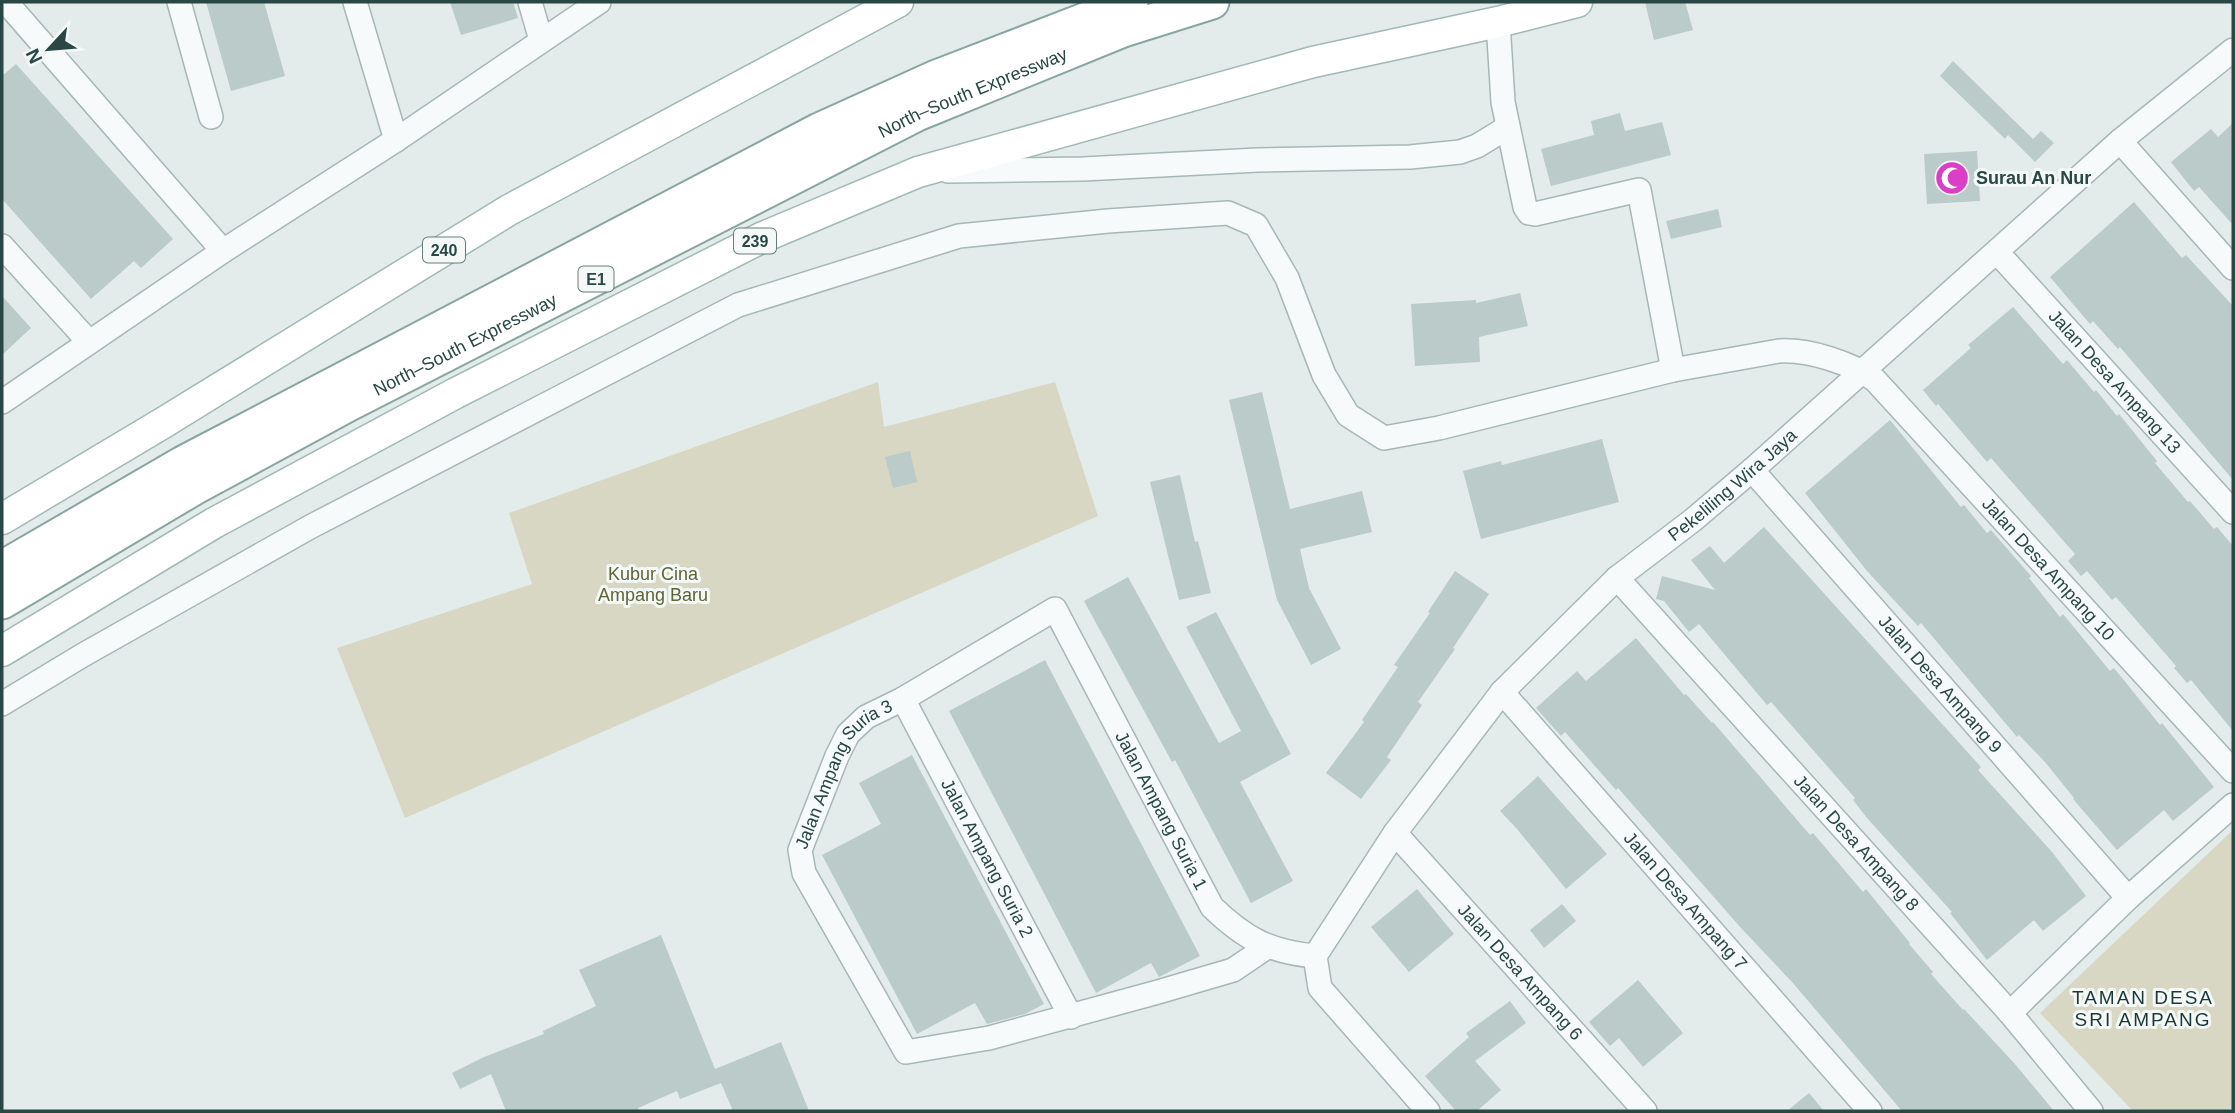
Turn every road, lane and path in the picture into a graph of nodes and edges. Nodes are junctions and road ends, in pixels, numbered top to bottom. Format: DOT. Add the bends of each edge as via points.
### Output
graph roads {
  1 [pos="6,2"];
  2 [pos="180,2"];
  3 [pos="355,2"];
  4 [pos="530,2"];
  5 [pos="599,2"];
  6 [pos="898,2"];
  7 [pos="1132,2"];
  8 [pos="1212,2"];
  9 [pos="1577,2"];
  10 [pos="1498,22"];
  11 [pos="541,40"];
  12 [pos="2233,50"];
  13 [pos="211,117"];
  14 [pos="1508,127"];
  15 [pos="396,140"];
  16 [pos="2120,141"];
  17 [pos="918,172"];
  18 [pos="2,246"];
  19 [pos="223,251"];
  20 [pos="1997,252"];
  21 [pos="2233,268"];
  22 [pos="89,342"];
  23 [pos="1673,370"];
  24 [pos="1862,370"];
  25 [pos="2,402"];
  26 [pos="1752,470"];
  27 [pos="2233,512"];
  28 [pos="2,519"];
  29 [pos="2,568"];
  30 [pos="1617,578"];
  31 [pos="2,602"];
  32 [pos="1055,609"];
  33 [pos="2,651"];
  34 [pos="1502,692"];
  35 [pos="903,699"];
  36 [pos="2,704"];
  37 [pos="2233,771"];
  38 [pos="2233,805"];
  39 [pos="1395,833"];
  40 [pos="2128,898"];
  41 [pos="1267,947"];
  42 [pos="1315,956"];
  43 [pos="2010,1013"];
  44 [pos="1072,1017"];
  45 [pos="1428,1111"];
  46 [pos="1645,1111"];
  47 [pos="1870,1111"];
  48 [pos="2091,1111"];
  1 -- 19 [label="street"];
  2 -- 13 [label="street"];
  3 -- 15 [label="street"];
  4 -- 11 [label="street"];
  5 -- 11 [label="street"];
  6 -- 28 [label="main road, 240" via="509,210"];
  7 -- 29 [label="highway, North–South Expressway / E1" via="934,78 819,130 219,444"];
  8 -- 31 [label="highway, North–South Expressway / E1" via="1123,30 917,114 349,404 194,488"];
  9 -- 10 [label="main road, 239"];
  10 -- 14 [label="street"];
  10 -- 17 [label="main road, 239" via="1313,62"];
  11 -- 15 [label="street"];
  12 -- 16 [label="street, Pekeliling Wira Jaya"];
  14 -- 17 [label="street" via="1460,152 1410,157"];
  14 -- 23 [label="street" via="1529,213 1639,190"];
  15 -- 19 [label="street"];
  16 -- 20 [label="street, Pekeliling Wira Jaya"];
  16 -- 21 [label="street"];
  17 -- 33 [label="main road, 239" via="761,238 445,399 214,523"];
  18 -- 22 [label="street"];
  19 -- 22 [label="street"];
  20 -- 24 [label="street, Pekeliling Wira Jaya"];
  20 -- 27 [label="street, Jalan Desa Ampang 13"];
  22 -- 25 [label="street"];
  23 -- 24 [label="street" via="1796,350"];
  23 -- 36 [label="street" via="1384,438 1348,415 1324,375 1287,278 1256,225 1228,213 959,236 738,305 310,527"];
  24 -- 26 [label="street, Pekeliling Wira Jaya"];
  24 -- 37 [label="street, Jalan Desa Ampang 10"];
  26 -- 30 [label="street, Pekeliling Wira Jaya"];
  26 -- 40 [label="street, Jalan Desa Ampang 9"];
  30 -- 34 [label="street, Pekeliling Wira Jaya"];
  30 -- 43 [label="street, Jalan Desa Ampang 8"];
  32 -- 35 [label="street, Jalan Ampang Suria 3"];
  32 -- 41 [label="street, Jalan Ampang Suria 1" via="1212,907 1229,924"];
  34 -- 39 [label="street, Pekeliling Wira Jaya"];
  34 -- 47 [label="street, Jalan Desa Ampang 7"];
  35 -- 44 [label="street, Jalan Ampang Suria 2"];
  35 -- 44 [label="street, Jalan Ampang Suria 3" via="866,717 848,734 800,850 804,873 905,1052 989,1038"];
  38 -- 40 [label="street"];
  39 -- 42 [label="street, Pekeliling Wira Jaya"];
  39 -- 46 [label="street, Jalan Desa Ampang 6"];
  40 -- 43 [label="street"];
  41 -- 42 [label="street, Jalan Ampang Suria 1"];
  41 -- 44 [label="street" via="1233,970"];
  42 -- 45 [label="street" via="1320,988"];
  43 -- 48 [label="street, Jalan Desa Ampang 8"];
}
